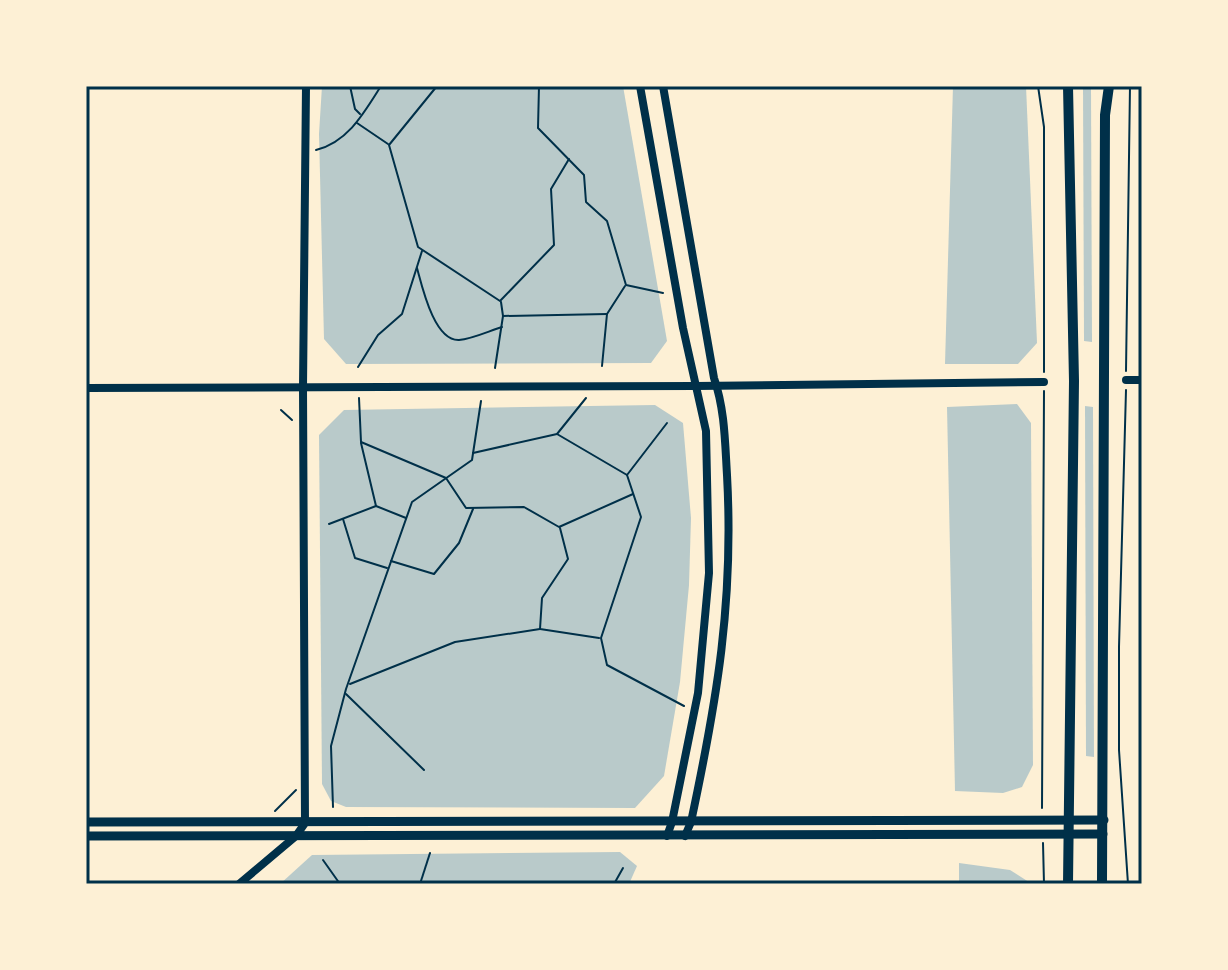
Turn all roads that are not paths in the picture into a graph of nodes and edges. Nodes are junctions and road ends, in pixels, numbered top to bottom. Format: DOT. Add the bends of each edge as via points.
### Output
graph roads {
  1 [pos="306,86"];
  2 [pos="640,86"];
  3 [pos="663,86"];
  4 [pos="1068,86"];
  5 [pos="1109,86"];
  6 [pos="1126,380"];
  7 [pos="1142,380"];
  8 [pos="1044,382"];
  9 [pos="716,385"];
  10 [pos="696,386"];
  11 [pos="303,387"];
  12 [pos="86,388"];
  13 [pos="1068,819"];
  14 [pos="1104,820"];
  15 [pos="86,822"];
  16 [pos="672,822"];
  17 [pos="691,822"];
  18 [pos="305,823"];
  19 [pos="1068,833"];
  20 [pos="1103,834"];
  21 [pos="86,836"];
  22 [pos="296,836"];
  23 [pos="667,836"];
  24 [pos="685,836"];
  25 [pos="239,884"];
  26 [pos="1068,884"];
  27 [pos="1102,884"];
  1 -- 11 [label="street"];
  2 -- 10 [label="street"];
  3 -- 9 [label="street"];
  4 -- 13 [label="main road" via="1074,381"];
  5 -- 14 [label="main road"];
  6 -- 7 [label="street"];
  8 -- 9 [label="street"];
  9 -- 10 [label="street"];
  9 -- 17 [label="street" via="725,445 729,590 712,725"];
  10 -- 11 [label="street"];
  10 -- 16 [label="street" via="706,431 709,573 698,693"];
  11 -- 12 [label="street"];
  11 -- 18 [label="street"];
  13 -- 14 [label="main road"];
  13 -- 17 [label="main road"];
  13 -- 19 [label="main road"];
  14 -- 20 [label="main road"];
  15 -- 18 [label="main road"];
  16 -- 17 [label="main road"];
  16 -- 18 [label="main road"];
  16 -- 23 [label="street"];
  17 -- 24 [label="street"];
  18 -- 22 [label="street"];
  19 -- 20 [label="main road"];
  19 -- 24 [label="main road"];
  19 -- 26 [label="main road"];
  20 -- 27 [label="main road"];
  21 -- 22 [label="main road"];
  22 -- 23 [label="main road"];
  22 -- 25 [label="street"];
  23 -- 24 [label="main road"];
}
